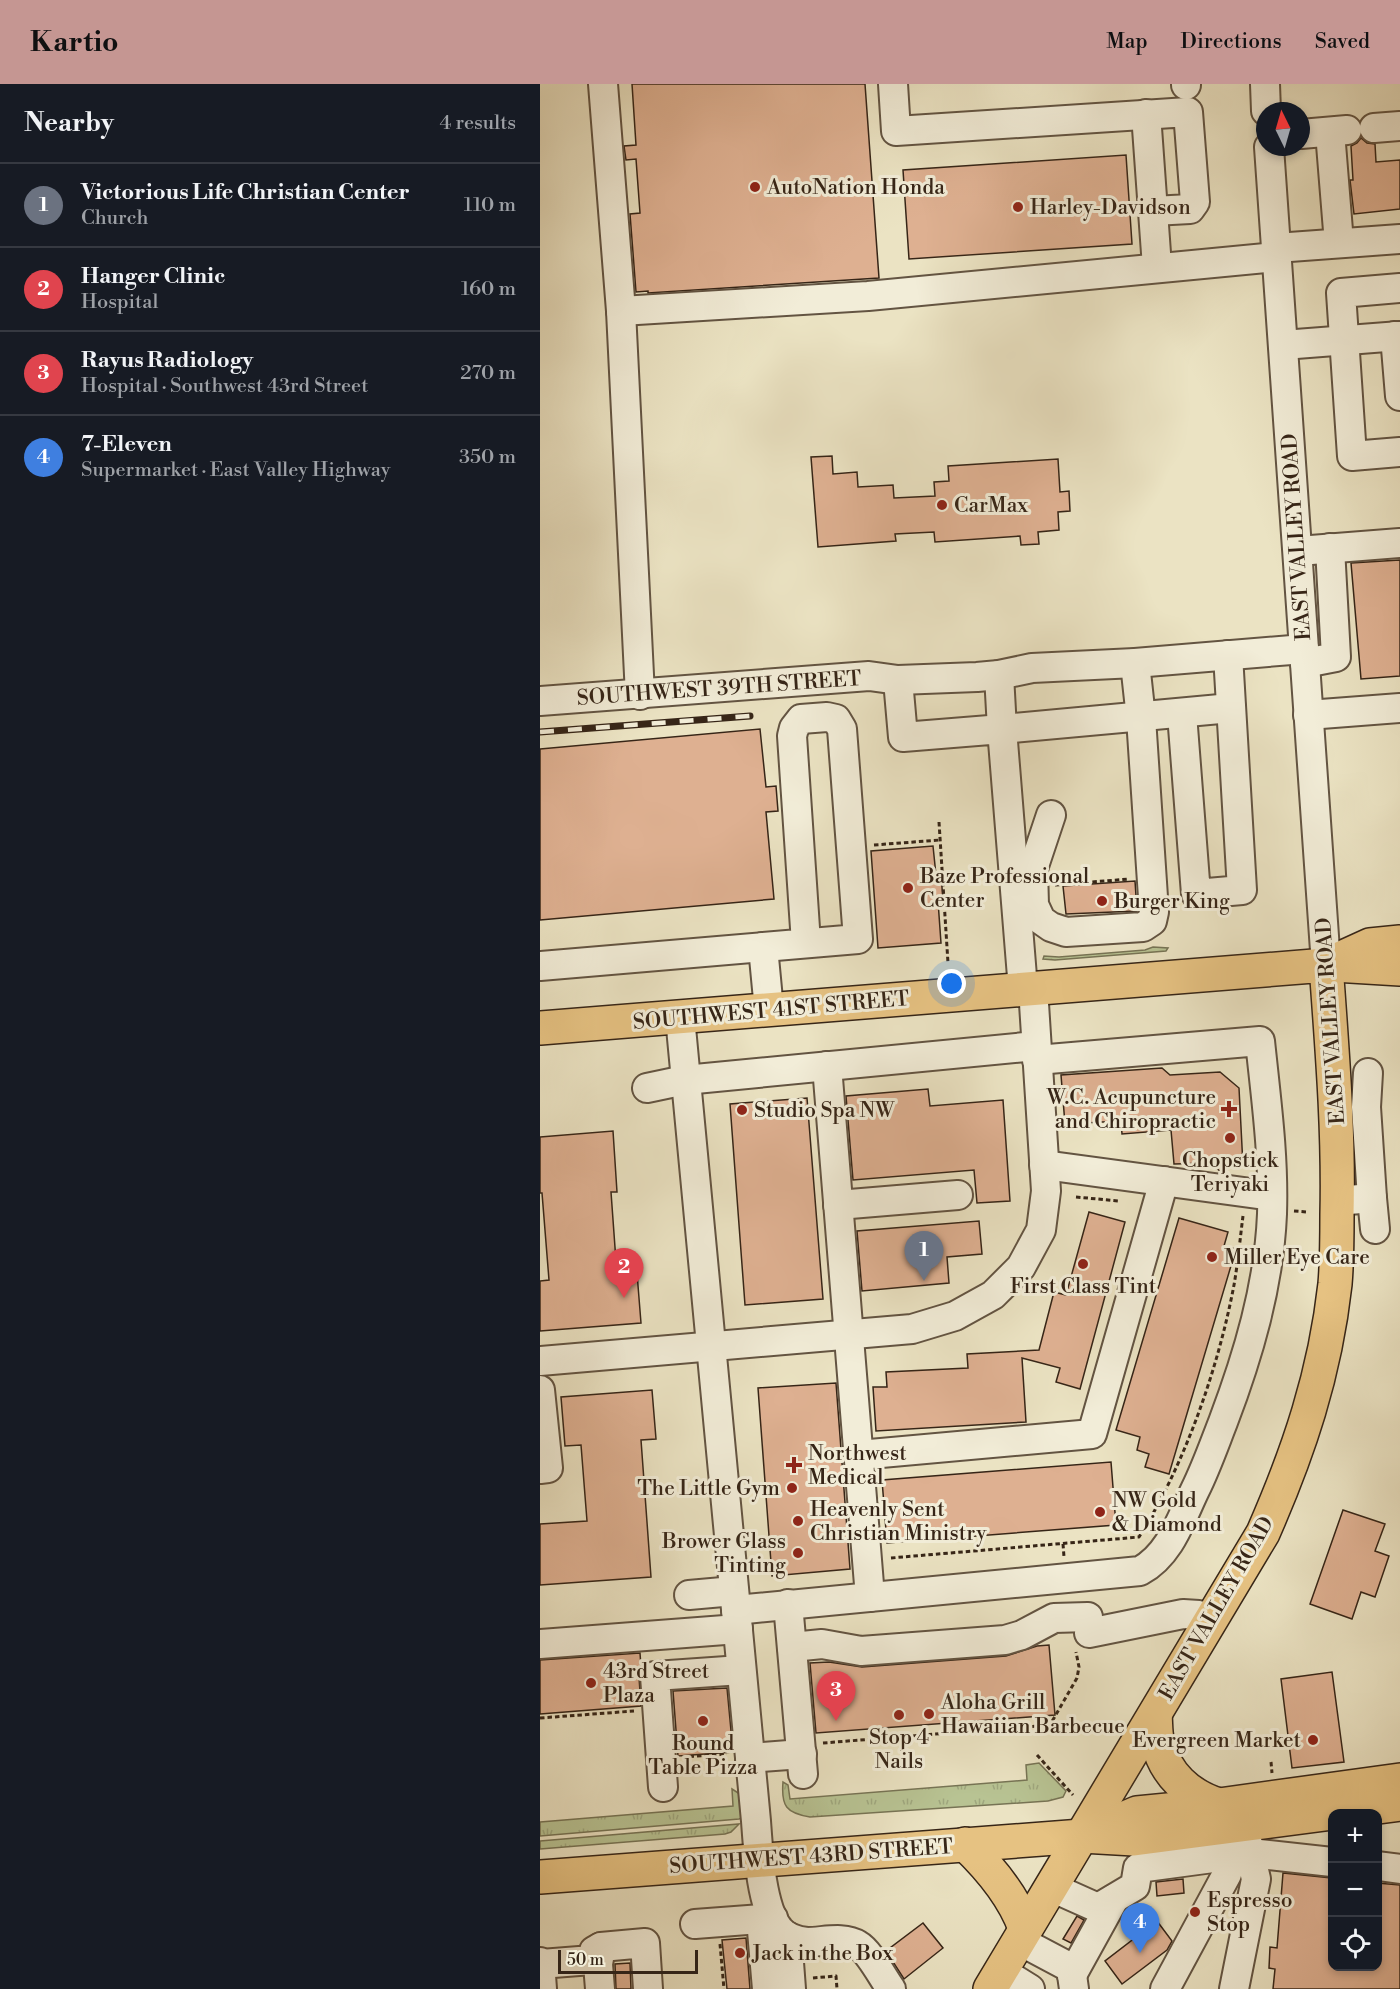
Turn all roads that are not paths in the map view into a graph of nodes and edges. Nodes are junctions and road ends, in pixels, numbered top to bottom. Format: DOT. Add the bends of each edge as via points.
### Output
graph roads {
  1 [pos="603,84"];
  2 [pos="893,84"];
  3 [pos="1264,84"];
  4 [pos="1265,102"];
  5 [pos="1146,114"];
  6 [pos="1363,129"];
  7 [pos="1310,133"];
  8 [pos="1270,156"];
  9 [pos="1153,211"];
  10 [pos="1400,239"];
  11 [pos="1339,243"];
  12 [pos="1276,252"];
  13 [pos="1157,267"];
  14 [pos="1400,288"];
  15 [pos="621,311"];
  16 [pos="1397,336"];
  17 [pos="1344,340"];
  18 [pos="1283,345"];
  19 [pos="1400,396"];
  20 [pos="1400,452"];
  21 [pos="1400,543"];
  22 [pos="1330,548"];
  23 [pos="1297,551"];
  24 [pos="1228,655"];
  25 [pos="1304,656"];
  26 [pos="1135,663"];
  27 [pos="999,675"];
  28 [pos="898,680"];
  29 [pos="640,694"];
  30 [pos="540,701"];
  31 [pos="1231,708"];
  32 [pos="1400,708"];
  33 [pos="1182,714"];
  34 [pos="1308,715"];
  35 [pos="1141,718"];
  36 [pos="1002,729"];
  37 [pos="1001,809"];
  38 [pos="1051,815"];
  39 [pos="1057,855"];
  40 [pos="1400,942"];
  41 [pos="806,943"];
  42 [pos="762,947"];
  43 [pos="1326,964"];
  44 [pos="540,966"];
  45 [pos="1400,969"];
  46 [pos="1028,989"];
  47 [pos="769,1010"];
  48 [pos="680,1017"];
  49 [pos="540,1028"];
  50 [pos="1037,1053"];
  51 [pos="827,1066"];
  52 [pos="686,1080"];
  53 [pos="646,1088"];
  54 [pos="1353,1148"];
  55 [pos="1044,1165"];
  56 [pos="1164,1181"];
  57 [pos="958,1195"];
  58 [pos="1272,1196"];
  59 [pos="1372,1198"];
  60 [pos="1337,1201"];
  61 [pos="838,1205"];
  62 [pos="1375,1229"];
  63 [pos="850,1336"];
  64 [pos="711,1346"];
  65 [pos="540,1361"];
  66 [pos="540,1390"];
  67 [pos="859,1455"];
  68 [pos="540,1469"];
  69 [pos="689,1595"];
  70 [pos="870,1597"];
  71 [pos="788,1604"];
  72 [pos="736,1610"];
  73 [pos="1210,1622"];
  74 [pos="540,1644"];
  75 [pos="792,1647"];
  76 [pos="741,1670"];
  77 [pos="1155,1715"];
  78 [pos="750,1755"];
  79 [pos="1400,1780"];
  80 [pos="663,1787"];
  81 [pos="1400,1804"];
  82 [pos="1219,1805"];
  83 [pos="1082,1836"];
  84 [pos="965,1844"];
  85 [pos="1242,1844"];
  86 [pos="759,1861"];
  87 [pos="1328,1861"];
  88 [pos="1382,1867"];
  89 [pos="1400,1869"];
  90 [pos="540,1877"];
  91 [pos="1051,1887"];
  92 [pos="1113,1899"];
  93 [pos="695,1924"];
  94 [pos="773,1924"];
  95 [pos="1022,1934"];
  96 [pos="601,1947"];
  97 [pos="540,1963"];
  98 [pos="1073,1982"];
  99 [pos="800,1984"];
  100 [pos="992,1984"];
  101 [pos="542,1989"];
  102 [pos="600,1989"];
  103 [pos="648,1989"];
  104 [pos="767,1989"];
  105 [pos="891,1989"];
  106 [pos="1030,1989"];
  107 [pos="1165,1989"];
  108 [pos="1234,1989"];
  1 -- 15 [label="street"];
  2 -- 5 [label="street" via="896,131"];
  3 -- 4 [label="street"];
  5 -- 9 [label="street"];
  5 -- 9 [label="street" via="1188,112 1195,202 1190,209"];
  6 -- 7 [label="street"];
  6 -- 11 [label="street"];
  8 -- 12 [label="street, EAST VALLEY ROAD"];
  9 -- 13 [label="street"];
  10 -- 11 [label="street"];
  11 -- 12 [label="street"];
  12 -- 13 [label="street"];
  12 -- 18 [label="street, EAST VALLEY ROAD"];
  13 -- 15 [label="street" via="868,296"];
  14 -- 17 [label="street" via="1341,293"];
  15 -- 29 [label="street"];
  16 -- 17 [label="street"];
  16 -- 19 [label="street"];
  17 -- 18 [label="street"];
  17 -- 20 [label="street" via="1352,456"];
  18 -- 23 [label="street, EAST VALLEY ROAD"];
  21 -- 22 [label="street"];
  22 -- 23 [label="street"];
  22 -- 25 [label="street, SOUTHWEST 39TH STREET" via="1336,657"];
  23 -- 25 [label="street, EAST VALLEY ROAD"];
  24 -- 25 [label="street, SOUTHWEST 39TH STREET"];
  24 -- 26 [label="street, SOUTHWEST 39TH STREET"];
  24 -- 31 [label="street"];
  25 -- 34 [label="street, EAST VALLEY ROAD"];
  26 -- 27 [label="street, SOUTHWEST 39TH STREET" via="1032,668"];
  26 -- 35 [label="street"];
  27 -- 28 [label="street, SOUTHWEST 39TH STREET"];
  27 -- 36 [label="street"];
  28 -- 29 [label="street, SOUTHWEST 39TH STREET" via="869,676"];
  28 -- 36 [label="street" via="903,737"];
  29 -- 30 [label="street, SOUTHWEST 39TH STREET"];
  31 -- 33 [label="street"];
  31 -- 33 [label="street" via="1242,890 1196,894"];
  32 -- 34 [label="street"];
  33 -- 35 [label="street"];
  34 -- 43 [label="street, EAST VALLEY ROAD"];
  35 -- 36 [label="street"];
  35 -- 38 [label="street" via="1152,921 1143,927 1066,932 1041,920 1034,905 1033,869"];
  36 -- 37 [label="street"];
  37 -- 38 [label="street" via="1050,804"];
  37 -- 46 [label="street"];
  38 -- 39 [label="street"];
  40 -- 43 [label="main road" via="1370,945"];
  41 -- 41 [label="street" via="858,939 842,729 836,719 826,717 801,719 792,736"];
  41 -- 42 [label="street"];
  42 -- 44 [label="street"];
  42 -- 47 [label="street"];
  43 -- 45 [label="main road"];
  43 -- 46 [label="main road, SOUTHWEST 41ST STREET"];
  43 -- 54 [label="main road, EAST VALLEY ROAD" via="1357,1092"];
  46 -- 47 [label="main road, SOUTHWEST 41ST STREET"];
  46 -- 50 [label="street"];
  47 -- 48 [label="main road, SOUTHWEST 41ST STREET"];
  48 -- 49 [label="main road, SOUTHWEST 41ST STREET"];
  48 -- 52 [label="street"];
  50 -- 51 [label="street"];
  50 -- 55 [label="street"];
  50 -- 58 [label="street" via="1260,1041 1271,1139"];
  51 -- 52 [label="street"];
  51 -- 61 [label="street"];
  52 -- 53 [label="street"];
  52 -- 64 [label="street"];
  54 -- 59 [label="street"];
  54 -- 60 [label="main road, EAST VALLEY ROAD"];
  55 -- 56 [label="street"];
  55 -- 63 [label="street" via="1046,1191 1041,1230 1021,1267 993,1295 955,1316 912,1329"];
  56 -- 58 [label="street"];
  56 -- 67 [label="street" via="1092,1434"];
  57 -- 61 [label="street"];
  58 -- 70 [label="street" via="1269,1250 1256,1324 1242,1370 1203,1474 1169,1543 1151,1566 1140,1571"];
  59 -- 60 [label="street"];
  59 -- 62 [label="street"];
  60 -- 73 [label="main road, EAST VALLEY ROAD" via="1335,1283 1307,1422 1263,1533"];
  61 -- 63 [label="street"];
  63 -- 64 [label="street"];
  63 -- 67 [label="street"];
  64 -- 65 [label="street"];
  64 -- 72 [label="street"];
  66 -- 68 [label="street" via="548,1468"];
  67 -- 70 [label="street"];
  69 -- 72 [label="street"];
  70 -- 71 [label="street"];
  71 -- 72 [label="street"];
  71 -- 75 [label="street"];
  72 -- 74 [label="street"];
  72 -- 76 [label="street"];
  73 -- 75 [label="street" via="1199,1615 1182,1614 1084,1631 1054,1618 1005,1641 861,1651 822,1644"];
  73 -- 77 [label="main road, EAST VALLEY ROAD"];
  75 -- 78 [label="street" via="808,1757"];
  76 -- 78 [label="street"];
  76 -- 80 [label="street" via="655,1676"];
  77 -- 82 [label="main road" via="1158,1743 1166,1765 1189,1791 1201,1800"];
  77 -- 83 [label="main road, EAST VALLEY ROAD"];
  78 -- 86 [label="street"];
  79 -- 82 [label="main road"];
  81 -- 85 [label="main road"];
  82 -- 83 [label="main road" via="1137,1813"];
  83 -- 84 [label="main road, SOUTHWEST 43RD STREET"];
  83 -- 85 [label="main road"];
  83 -- 91 [label="main road, EAST VALLEY ROAD"];
  84 -- 86 [label="main road, SOUTHWEST 43RD STREET"];
  84 -- 95 [label="main road" via="991,1870 1018,1908"];
  85 -- 87 [label="street"];
  85 -- 92 [label="street" via="1138,1868 1135,1886"];
  85 -- 107 [label="street"];
  85 -- 108 [label="street" via="1256,1879"];
  86 -- 90 [label="main road, SOUTHWEST 43RD STREET"];
  86 -- 94 [label="street"];
  88 -- 89 [label="street"];
  91 -- 92 [label="street" via="1098,1908"];
  91 -- 95 [label="main road, EAST VALLEY ROAD"];
  92 -- 98 [label="street"];
  93 -- 94 [label="street"];
  94 -- 99 [label="street"];
  94 -- 104 [label="street"];
  94 -- 105 [label="street" via="798,1941 850,1941 860,1946"];
  95 -- 98 [label="street" via="1071,1968"];
  95 -- 100 [label="main road, EAST VALLEY ROAD"];
  96 -- 97 [label="street" via="594,1951 592,1960"];
  96 -- 102 [label="street"];
  96 -- 103 [label="street" via="645,1943"];
  97 -- 101 [label="street"];
  100 -- 106 [label="street"];
}
